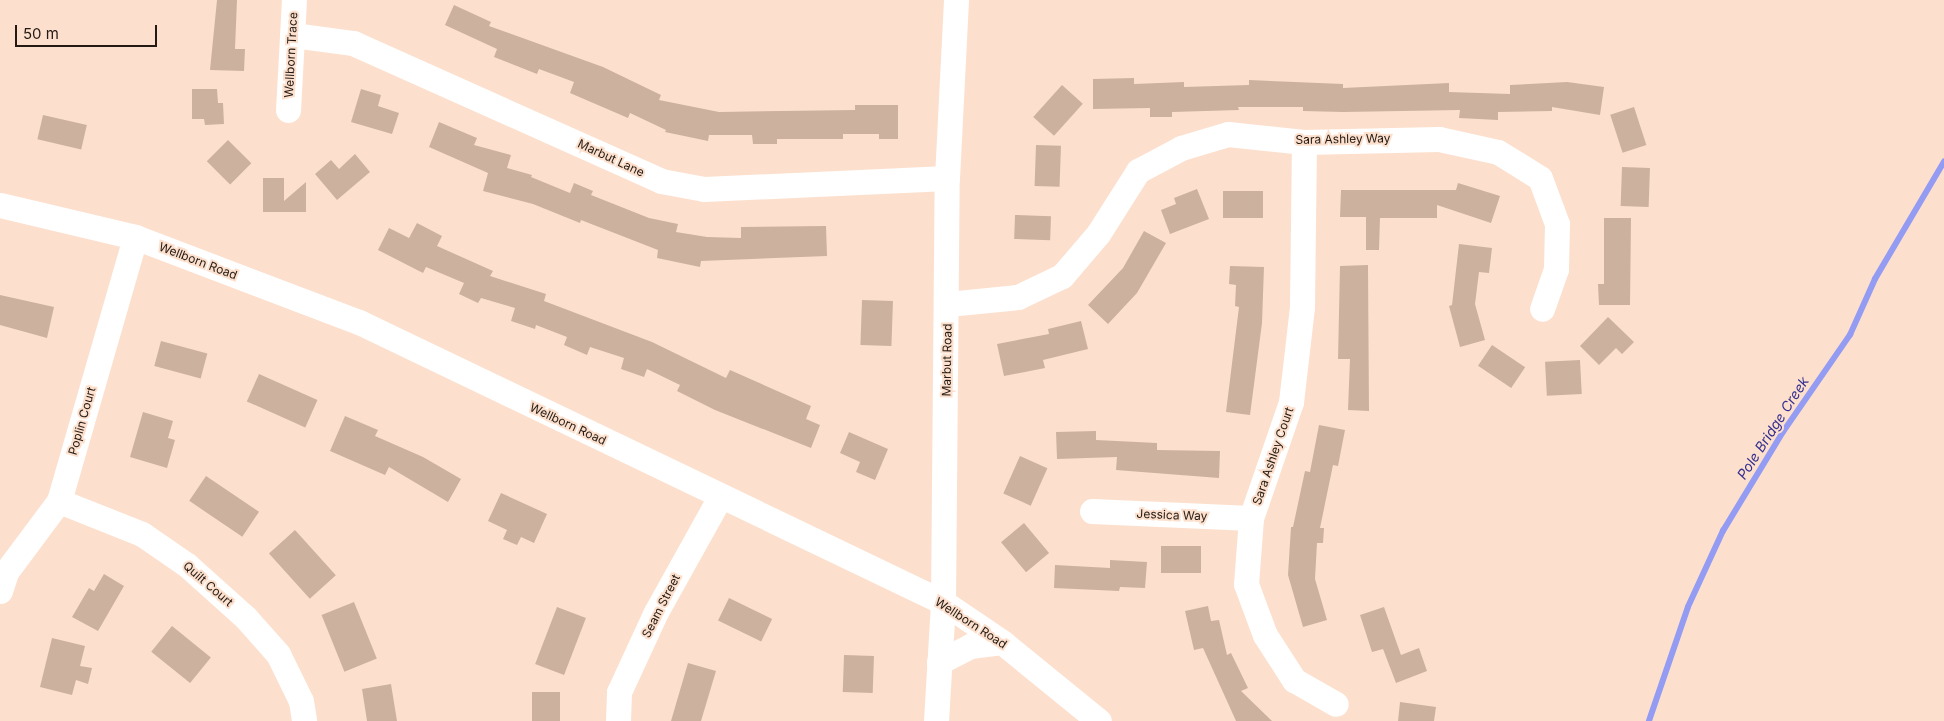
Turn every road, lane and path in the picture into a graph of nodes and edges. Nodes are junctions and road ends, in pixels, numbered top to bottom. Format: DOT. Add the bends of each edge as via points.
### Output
graph roads {
  1 [pos="294,0"];
  2 [pos="956,0"];
  3 [pos="293,35"];
  4 [pos="288,110"];
  5 [pos="1304,142"];
  6 [pos="947,178"];
  7 [pos="0,205"];
  8 [pos="135,237"];
  9 [pos="948,304"];
  10 [pos="1542,309"];
  11 [pos="720,496"];
  12 [pos="59,501"];
  13 [pos="1092,511"];
  14 [pos="1251,518"];
  15 [pos="0,591"];
  16 [pos="942,602"];
  17 [pos="1002,642"];
  18 [pos="939,662"];
  19 [pos="1336,704"];
  20 [pos="304,721"];
  21 [pos="618,721"];
  22 [pos="936,721"];
  23 [pos="1099,721"];
  1 -- 3 [label="street, Wellborn Trace"];
  2 -- 6 [label="street, Marbut Road"];
  3 -- 4 [label="street, Wellborn Trace"];
  3 -- 6 [label="street, Marbut Lane" via="352,43 660,181 704,190"];
  5 -- 9 [label="street, Sara Ashley Way" via="1228,134 1181,148 1138,171 1098,234 1062,276 1018,297"];
  5 -- 10 [label="street, Sara Ashley Way" via="1439,139 1498,152 1540,178 1557,224 1558,250 1556,269"];
  5 -- 14 [label="street, Sara Ashley Court" via="1302,306 1291,402"];
  6 -- 9 [label="street, Marbut Road"];
  7 -- 8 [label="street, Wellborn Road"];
  8 -- 11 [label="street, Wellborn Road" via="359,322"];
  8 -- 12 [label="street, Poplin Court"];
  9 -- 16 [label="street, Marbut Road"];
  11 -- 16 [label="street, Wellborn Road"];
  11 -- 21 [label="street, Seam Street" via="656,612 620,692"];
  12 -- 15 [label="street, Poplin Court" via="6,572"];
  12 -- 20 [label="street, Quilt Court" via="142,534 187,565 246,618 278,654 301,701"];
  13 -- 14 [label="street, Jessica Way"];
  14 -- 19 [label="street, Sara Ashley Court" via="1246,584 1265,635 1294,680"];
  16 -- 17 [label="street, Wellborn Road"];
  16 -- 18 [label="street, Marbut Road"];
  17 -- 18 [label="street" via="970,646"];
  17 -- 23 [label="street, Wellborn Road"];
  18 -- 22 [label="street, Marbut Road"];
}
